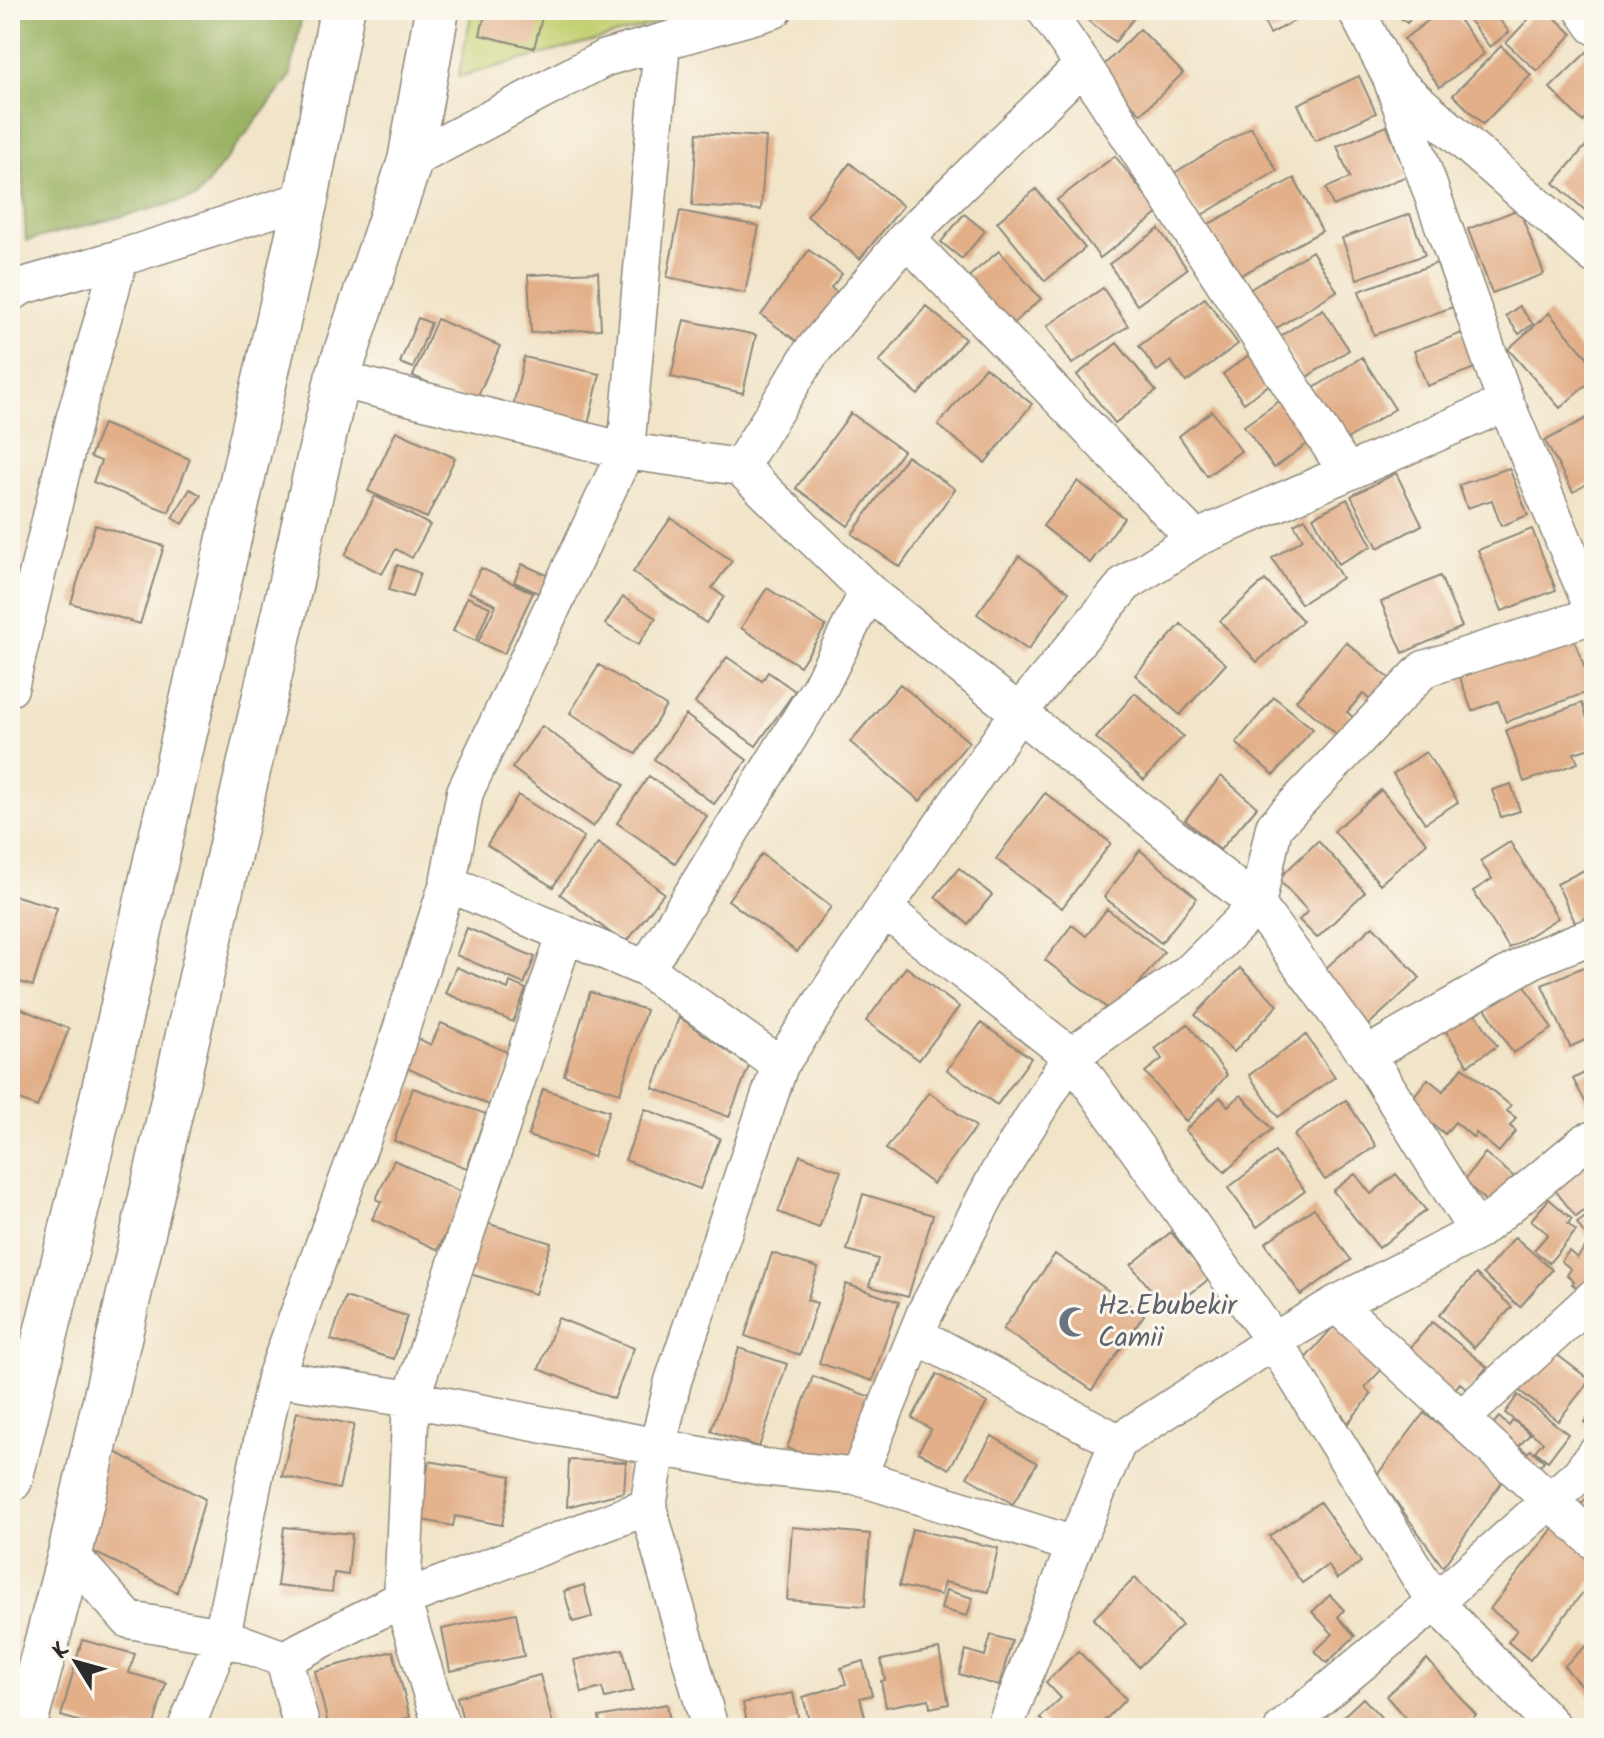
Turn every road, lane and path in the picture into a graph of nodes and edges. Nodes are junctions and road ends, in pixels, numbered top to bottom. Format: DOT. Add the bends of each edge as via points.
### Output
graph roads {
  1 [pos="342,10"];
  2 [pos="437,10"];
  3 [pos="774,10"];
  4 [pos="1045,10"];
  5 [pos="1356,10"];
  6 [pos="1583,10"];
  7 [pos="1594,26"];
  8 [pos="662,42"];
  9 [pos="1083,65"];
  10 [pos="1391,78"];
  11 [pos="410,161"];
  12 [pos="306,199"];
  13 [pos="906,238"];
  14 [pos="1594,255"];
  15 [pos="120,258"];
  16 [pos="10,294"];
  17 [pos="337,379"];
  18 [pos="1506,403"];
  19 [pos="626,451"];
  20 [pos="740,467"];
  21 [pos="1347,472"];
  22 [pos="1195,539"];
  23 [pos="868,591"];
  24 [pos="1594,614"];
  25 [pos="10,688"];
  26 [pos="1019,712"];
  27 [pos="448,883"];
  28 [pos="1257,905"];
  29 [pos="884,909"];
  30 [pos="565,935"];
  31 [pos="1594,935"];
  32 [pos="646,969"];
  33 [pos="1367,1055"];
  34 [pos="1071,1056"];
  35 [pos="780,1065"];
  36 [pos="1594,1139"];
  37 [pos="1477,1232"];
  38 [pos="1594,1297"];
  39 [pos="1336,1304"];
  40 [pos="916,1335"];
  41 [pos="1274,1341"];
  42 [pos="275,1378"];
  43 [pos="411,1399"];
  44 [pos="1461,1419"];
  45 [pos="1118,1442"];
  46 [pos="658,1446"];
  47 [pos="1594,1455"];
  48 [pos="858,1477"];
  49 [pos="10,1480"];
  50 [pos="1550,1500"];
  51 [pos="648,1507"];
  52 [pos="1594,1541"];
  53 [pos="1075,1545"];
  54 [pos="70,1554"];
  55 [pos="402,1599"];
  56 [pos="1435,1602"];
  57 [pos="222,1636"];
  58 [pos="284,1659"];
  59 [pos="1003,1727"];
  60 [pos="24,1728"];
  61 [pos="186,1728"];
  62 [pos="302,1728"];
  63 [pos="442,1728"];
  64 [pos="710,1728"];
  65 [pos="1283,1728"];
  66 [pos="1554,1728"];
  1 -- 12 [label="main road"];
  2 -- 11 [label="main road"];
  3 -- 8 [label="street"];
  4 -- 9 [label="street"];
  5 -- 10 [label="street"];
  6 -- 7 [label="street"];
  8 -- 11 [label="street" via="605,58"];
  8 -- 19 [label="street"];
  9 -- 13 [label="street"];
  9 -- 21 [label="street"];
  10 -- 14 [label="street"];
  10 -- 18 [label="street"];
  11 -- 17 [label="main road"];
  12 -- 15 [label="street"];
  12 -- 49 [label="main road" via="80,1195"];
  13 -- 20 [label="street" via="810,354"];
  13 -- 22 [label="street"];
  15 -- 16 [label="street"];
  15 -- 25 [label="street" via="74,420"];
  17 -- 19 [label="street"];
  17 -- 54 [label="main road"];
  18 -- 21 [label="street"];
  18 -- 24 [label="street"];
  19 -- 20 [label="street"];
  19 -- 27 [label="street" via="465,792"];
  20 -- 23 [label="street"];
  21 -- 22 [label="street"];
  22 -- 26 [label="street" via="1125,584"];
  23 -- 26 [label="street"];
  23 -- 32 [label="street" via="820,687"];
  24 -- 28 [label="street" via="1424,669 1274,827"];
  26 -- 28 [label="street"];
  26 -- 29 [label="street"];
  27 -- 30 [label="street"];
  27 -- 42 [label="street" via="392,1058"];
  28 -- 33 [label="street"];
  28 -- 34 [label="street" via="1192,970"];
  29 -- 34 [label="street"];
  29 -- 35 [label="street"];
  30 -- 32 [label="street"];
  30 -- 43 [label="street"];
  31 -- 33 [label="street" via="1536,958"];
  32 -- 35 [label="street"];
  33 -- 37 [label="street"];
  34 -- 40 [label="street" via="997,1175"];
  34 -- 41 [label="street"];
  35 -- 46 [label="street" via="673,1381"];
  36 -- 37 [label="street"];
  37 -- 39 [label="street"];
  38 -- 44 [label="street"];
  39 -- 41 [label="street"];
  39 -- 44 [label="street"];
  40 -- 45 [label="street"];
  40 -- 48 [label="street"];
  41 -- 45 [label="street"];
  41 -- 56 [label="street"];
  42 -- 43 [label="street"];
  42 -- 57 [label="street"];
  43 -- 46 [label="street"];
  43 -- 55 [label="street"];
  44 -- 50 [label="street"];
  45 -- 53 [label="street"];
  46 -- 48 [label="street" via="762,1467"];
  46 -- 51 [label="street"];
  47 -- 50 [label="street"];
  48 -- 53 [label="street"];
  50 -- 52 [label="street"];
  50 -- 56 [label="street"];
  51 -- 55 [label="street"];
  51 -- 64 [label="street"];
  53 -- 59 [label="street"];
  54 -- 57 [label="street" via="129,1620"];
  54 -- 60 [label="main road"];
  55 -- 58 [label="street"];
  55 -- 63 [label="street"];
  56 -- 65 [label="street"];
  56 -- 66 [label="street"];
  57 -- 58 [label="street"];
  57 -- 61 [label="street"];
  58 -- 62 [label="street"];
}
